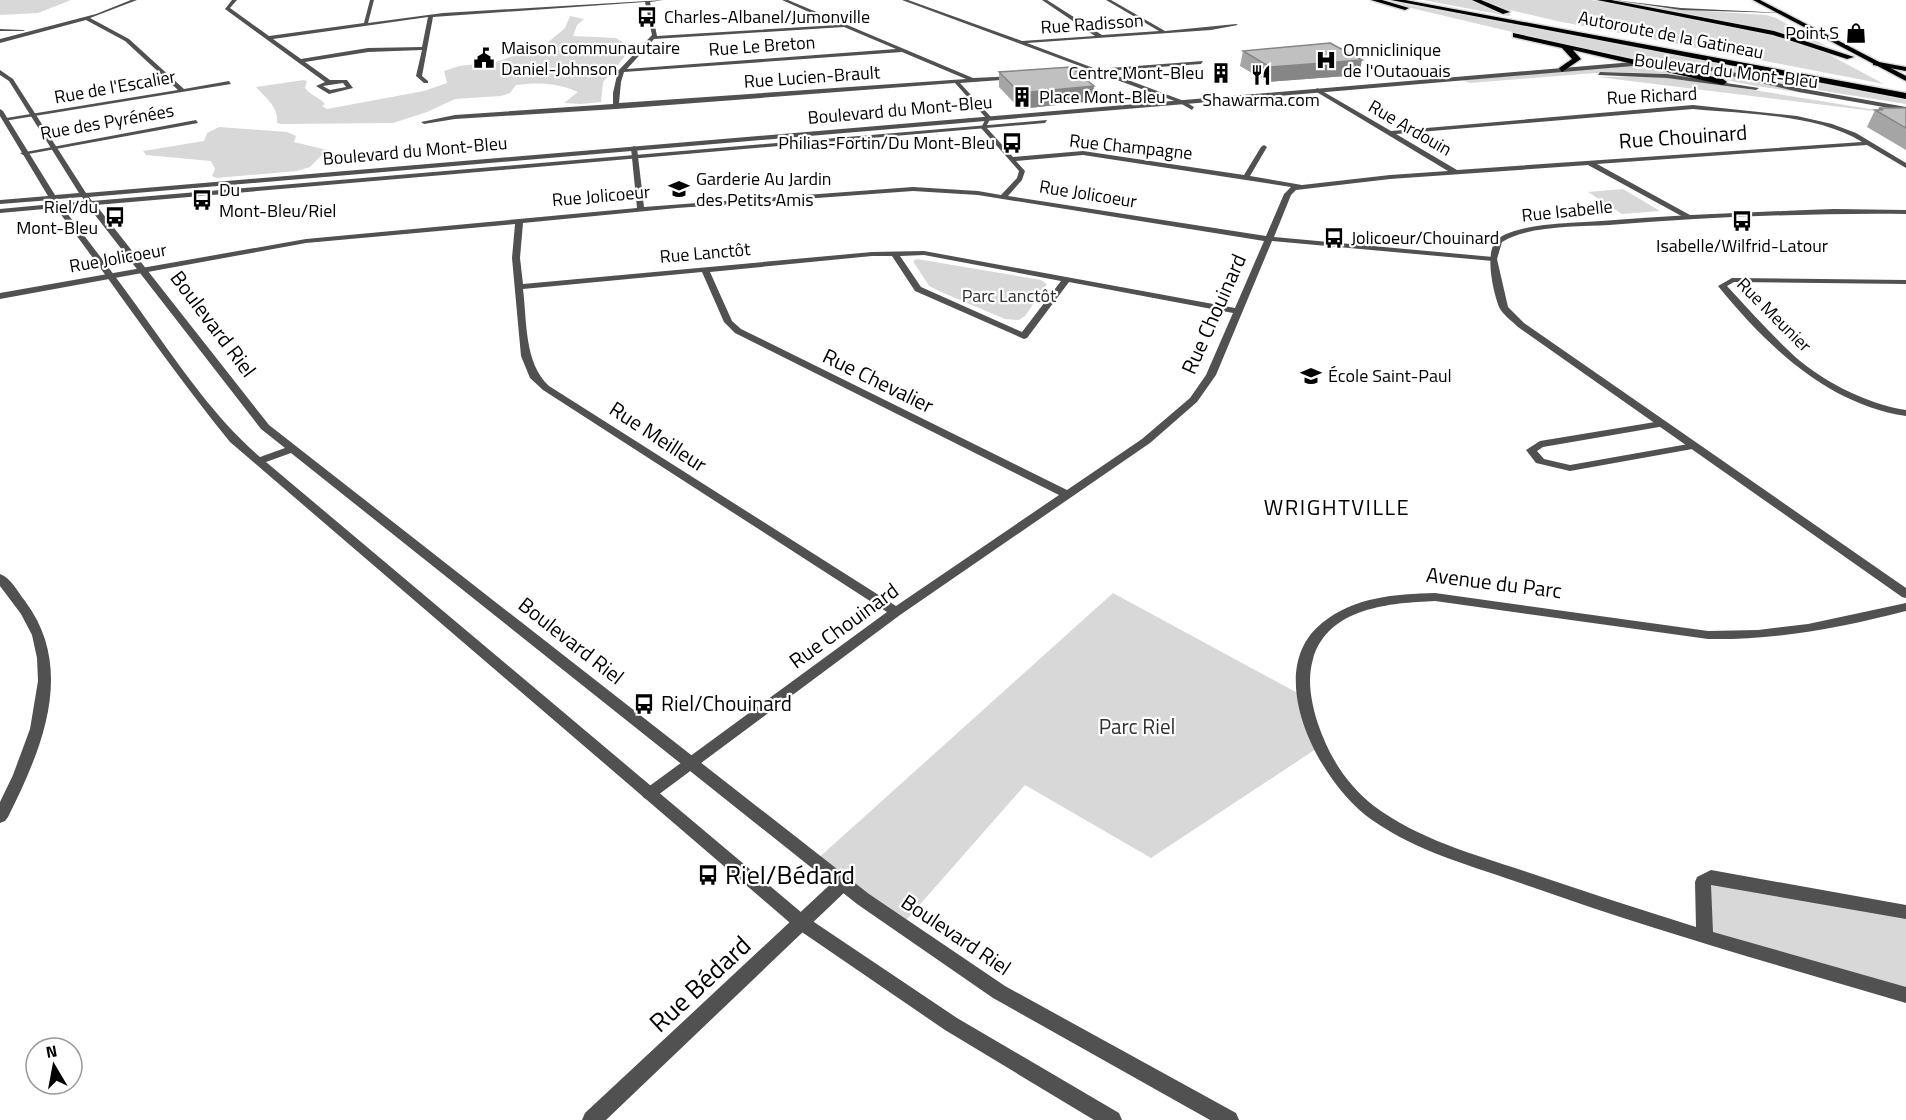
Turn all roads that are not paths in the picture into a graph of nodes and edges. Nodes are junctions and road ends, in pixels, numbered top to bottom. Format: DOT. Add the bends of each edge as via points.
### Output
graph roads {
  1 [pos="135,0"];
  2 [pos="235,0"];
  3 [pos="372,0"];
  4 [pos="536,0"];
  5 [pos="654,0"];
  6 [pos="663,0"];
  7 [pos="784,0"];
  8 [pos="903,0"];
  9 [pos="1044,0"];
  10 [pos="1107,0"];
  11 [pos="1374,0"];
  12 [pos="1394,0"];
  13 [pos="1412,0"];
  14 [pos="1475,0"];
  15 [pos="1600,0"];
  16 [pos="1616,0"];
  17 [pos="1756,0"];
  18 [pos="646,1"];
  19 [pos="536,8"];
  20 [pos="1781,14"];
  21 [pos="431,15"];
  22 [pos="86,18"];
  23 [pos="366,23"];
  24 [pos="1467,23"];
  25 [pos="1236,25"];
  26 [pos="845,26"];
  27 [pos="0,30"];
  28 [pos="34,32"];
  29 [pos="1165,33"];
  30 [pos="1512,34"];
  31 [pos="1101,37"];
  32 [pos="269,38"];
  33 [pos="652,38"];
  34 [pos="1625,39"];
  35 [pos="0,41"];
  36 [pos="1020,43"];
  37 [pos="1837,44"];
  38 [pos="1565,46"];
  39 [pos="425,48"];
  40 [pos="905,50"];
  41 [pos="1850,57"];
  42 [pos="301,61"];
  43 [pos="1201,62"];
  44 [pos="1635,63"];
  45 [pos="1876,63"];
  46 [pos="1906,69"];
  47 [pos="1095,70"];
  48 [pos="1562,70"];
  49 [pos="621,71"];
  50 [pos="0,72"];
  51 [pos="1054,74"];
  52 [pos="1026,76"];
  53 [pos="1906,79"];
  54 [pos="974,80"];
  55 [pos="956,81"];
  56 [pos="329,82"];
  57 [pos="426,82"];
  58 [pos="1723,82"];
  59 [pos="229,83"];
  60 [pos="182,90"];
  61 [pos="1317,90"];
  62 [pos="1906,92"];
  63 [pos="1328,98"];
  64 [pos="1182,102"];
  65 [pos="616,106"];
  66 [pos="1112,107"];
  67 [pos="1192,108"];
  68 [pos="1906,109"];
  69 [pos="0,111"];
  70 [pos="1120,115"];
  71 [pos="32,116"];
  72 [pos="989,118"];
  73 [pos="6,120"];
  74 [pos="196,122"];
  75 [pos="424,122"];
  76 [pos="983,127"];
  77 [pos="1389,133"];
  78 [pos="1869,143"];
  79 [pos="55,147"];
  80 [pos="1264,147"];
  81 [pos="634,148"];
  82 [pos="23,153"];
  83 [pos="635,157"];
  84 [pos="1012,159"];
  85 [pos="1590,163"];
  86 [pos="1906,166"];
  87 [pos="1456,173"];
  88 [pos="1247,176"];
  89 [pos="1299,186"];
  90 [pos="1003,197"];
  91 [pos="88,199"];
  92 [pos="0,202"];
  93 [pos="55,202"];
  94 [pos="641,209"];
  95 [pos="0,211"];
  96 [pos="1906,212"];
  97 [pos="1687,217"];
  98 [pos="519,220"];
  99 [pos="1269,240"];
  100 [pos="894,253"];
  101 [pos="1493,259"];
  102 [pos="705,269"];
  103 [pos="144,270"];
  104 [pos="112,277"];
  105 [pos="1066,280"];
  106 [pos="1901,281"];
  107 [pos="519,287"];
  108 [pos="1906,289"];
  109 [pos="0,296"];
  110 [pos="1237,311"];
  111 [pos="1906,412"];
  112 [pos="1662,424"];
  113 [pos="1694,446"];
  114 [pos="291,449"];
  115 [pos="258,461"];
  116 [pos="1066,494"];
  117 [pos="0,578"];
  118 [pos="1906,594"];
  119 [pos="1906,606"];
  120 [pos="896,612"];
  121 [pos="688,762"];
  122 [pos="649,794"];
  123 [pos="0,817"];
  124 [pos="842,884"];
  125 [pos="1906,912"];
  126 [pos="802,923"];
  127 [pos="1705,936"];
  128 [pos="1906,995"];
  129 [pos="592,1120"];
  130 [pos="1112,1120"];
  131 [pos="1229,1120"];
  1 -- 22 [label="street"];
  2 -- 32 [label="street" via="227,8"];
  3 -- 23 [label="street"];
  4 -- 19 [label="street"];
  5 -- 6 [label="street"];
  5 -- 18 [label="street"];
  7 -- 26 [label="street"];
  8 -- 36 [label="street"];
  9 -- 31 [label="street"];
  10 -- 29 [label="street, Rue Radisson"];
  11 -- 24 [label="highway"];
  12 -- 62 [label="highway, Autoroute de la Gatineau" via="1872,89"];
  13 -- 34 [label="highway, Autoroute de la Gatineau"];
  14 -- 34 [label="highway" via="1507,12"];
  15 -- 41 [label="highway" via="1774,33"];
  16 -- 20 [label="street" via="1674,9"];
  17 -- 20 [label="main road"];
  18 -- 19 [label="street"];
  18 -- 33 [label="street" via="655,31"];
  19 -- 21 [label="street"];
  20 -- 37 [label="main road"];
  21 -- 23 [label="street"];
  21 -- 39 [label="street"];
  22 -- 28 [label="street"];
  22 -- 60 [label="street" via="127,40"];
  23 -- 32 [label="street"];
  25 -- 29 [label="street, Rue Radisson"];
  26 -- 33 [label="street"];
  26 -- 40 [label="street"];
  27 -- 28 [label="street"];
  28 -- 35 [label="street"];
  29 -- 31 [label="street, Rue Radisson"];
  30 -- 38 [label="highway"];
  31 -- 36 [label="street, Rue Radisson"];
  32 -- 42 [label="street"];
  33 -- 49 [label="street"];
  34 -- 62 [label="highway, Autoroute de la Gatineau"];
  36 -- 47 [label="street"];
  37 -- 41 [label="main road"];
  37 -- 45 [label="main road"];
  38 -- 44 [label="highway"];
  38 -- 48 [label="highway" via="1578,58"];
  39 -- 42 [label="street" via="368,50"];
  39 -- 57 [label="street" via="419,76"];
  40 -- 49 [label="street, Rue Le Breton"];
  40 -- 54 [label="street"];
  41 -- 62 [label="main road"];
  42 -- 56 [label="street"];
  43 -- 47 [label="street"];
  44 -- 48 [label="street, Boulevard du Mont-Bleu"];
  44 -- 58 [label="highway"];
  44 -- 68 [label="street, Boulevard du Mont-Bleu" via="1698,66 1784,87"];
  45 -- 46 [label="highway"];
  45 -- 53 [label="main road"];
  47 -- 51 [label="street"];
  47 -- 64 [label="street"];
  48 -- 61 [label="street, Boulevard du Mont-Bleu"];
  49 -- 65 [label="street" via="615,85"];
  50 -- 71 [label="street, Boulevard Riel" via="11,80"];
  52 -- 54 [label="street, Rue Lucien-Brault"];
  54 -- 55 [label="street, Rue Lucien-Brault"];
  55 -- 65 [label="street, Rue Lucien-Brault"];
  55 -- 72 [label="street"];
  58 -- 63 [label="street, Boulevard du Mont-Bleu" via="1614,74"];
  58 -- 68 [label="street, Boulevard du Mont-Bleu"];
  59 -- 60 [label="street, Rue de l'Escalier"];
  60 -- 71 [label="street, Rue de l'Escalier"];
  61 -- 63 [label="street, Rue Ardouin"];
  61 -- 64 [label="street, Boulevard du Mont-Bleu"];
  63 -- 67 [label="street, Boulevard du Mont-Bleu"];
  63 -- 77 [label="street, Rue Ardouin"];
  64 -- 66 [label="street, Boulevard du Mont-Bleu"];
  64 -- 67 [label="street"];
  65 -- 75 [label="street, Rue Lucien-Brault"];
  66 -- 70 [label="street"];
  66 -- 72 [label="street, Boulevard du Mont-Bleu"];
  67 -- 70 [label="street, Boulevard du Mont-Bleu"];
  69 -- 73 [label="street"];
  70 -- 76 [label="street, Boulevard du Mont-Bleu"];
  71 -- 73 [label="street, Rue de l'Escalier"];
  71 -- 79 [label="street, Boulevard Riel"];
  72 -- 76 [label="street"];
  72 -- 81 [label="street, Boulevard du Mont-Bleu"];
  73 -- 82 [label="street"];
  74 -- 79 [label="street, Rue des Pyrénées"];
  76 -- 83 [label="street, Boulevard du Mont-Bleu"];
  76 -- 84 [label="street"];
  77 -- 78 [label="street, Rue Richard" via="1683,106 1809,120 1846,130"];
  77 -- 87 [label="street, Rue Ardouin"];
  78 -- 85 [label="street, Rue Chouinard"];
  78 -- 86 [label="street, Rue Richard"];
  79 -- 82 [label="street, Rue des Pyrénées"];
  79 -- 91 [label="street, Boulevard Riel"];
  80 -- 88 [label="street"];
  81 -- 83 [label="street"];
  81 -- 91 [label="street, Boulevard du Mont-Bleu"];
  82 -- 93 [label="street"];
  83 -- 91 [label="street, Boulevard du Mont-Bleu"];
  83 -- 94 [label="street"];
  84 -- 88 [label="street, Rue Champagne" via="1083,153"];
  84 -- 90 [label="street" via="1022,175"];
  85 -- 87 [label="street, Rue Chouinard"];
  85 -- 97 [label="street"];
  87 -- 89 [label="street, Rue Chouinard"];
  88 -- 89 [label="street, Rue Champagne"];
  89 -- 99 [label="street, Rue Chouinard" via="1288,194"];
  90 -- 94 [label="street, Rue Jolicoeur" via="913,189"];
  90 -- 99 [label="street, Rue Jolicoeur"];
  91 -- 93 [label="street, Boulevard du Mont-Bleu"];
  91 -- 93 [label="street, Boulevard du Mont-Bleu"];
  91 -- 103 [label="street, Boulevard Riel"];
  92 -- 93 [label="street, Boulevard du Mont-Bleu"];
  93 -- 95 [label="street, Boulevard du Mont-Bleu"];
  93 -- 104 [label="street"];
  94 -- 98 [label="street, Rue Jolicoeur"];
  96 -- 97 [label="street, Rue Isabelle"];
  97 -- 101 [label="street, Rue Isabelle" via="1512,233 1499,242"];
  98 -- 103 [label="street, Rue Jolicoeur" via="298,242"];
  98 -- 107 [label="street, Rue Meilleur"];
  99 -- 101 [label="street, Rue Jolicoeur"];
  99 -- 110 [label="street, Rue Chouinard"];
  100 -- 102 [label="street, Rue Lanctôt"];
  100 -- 105 [label="street, Rue Lanctôt" via="940,255"];
  100 -- 105 [label="street" via="918,289 1023,336"];
  101 -- 112 [label="street" via="1501,302 1510,316"];
  102 -- 107 [label="street, Rue Lanctôt"];
  102 -- 116 [label="street, Rue Chevalier" via="728,322 738,331"];
  103 -- 104 [label="street, Rue Jolicoeur"];
  103 -- 114 [label="street, Boulevard Riel" via="265,427"];
  104 -- 109 [label="street, Rue Jolicoeur"];
  104 -- 115 [label="street" via="213,417"];
  105 -- 110 [label="street, Rue Lanctôt"];
  106 -- 108 [label="street"];
  106 -- 111 [label="street, Rue Meunier" via="1732,280 1722,286 1797,362 1860,401"];
  107 -- 120 [label="street, Rue Meilleur" via="528,367 546,388"];
  110 -- 116 [label="street, Rue Chouinard" via="1217,366 1194,400 1146,441"];
  112 -- 113 [label="street"];
  112 -- 113 [label="street" via="1540,444 1531,450 1532,455 1540,461 1570,468"];
  113 -- 118 [label="street"];
  114 -- 115 [label="street"];
  114 -- 121 [label="street, Boulevard Riel"];
  115 -- 122 [label="street"];
  116 -- 120 [label="street, Rue Chouinard"];
  117 -- 123 [label="street" via="30,617 44,654 36,727 17,784"];
  119 -- 127 [label="street, Avenue du Parc" via="1804,629 1746,636 1708,635 1408,596 1360,605 1340,615 1313,641 1302,678 1308,719 1332,771 1377,816 1448,851 1600,906"];
  120 -- 121 [label="street, Rue Chouinard"];
  121 -- 122 [label="street, Rue Chouinard"];
  121 -- 124 [label="street, Boulevard Riel"];
  122 -- 126 [label="street"];
  124 -- 126 [label="street, Rue Bédard"];
  124 -- 131 [label="street, Boulevard Riel" via="999,992"];
  125 -- 127 [label="street" via="1711,877 1703,882"];
  126 -- 129 [label="street, Rue Bédard"];
  126 -- 130 [label="street" via="951,1024"];
  127 -- 128 [label="street, Avenue du Parc"];
}
